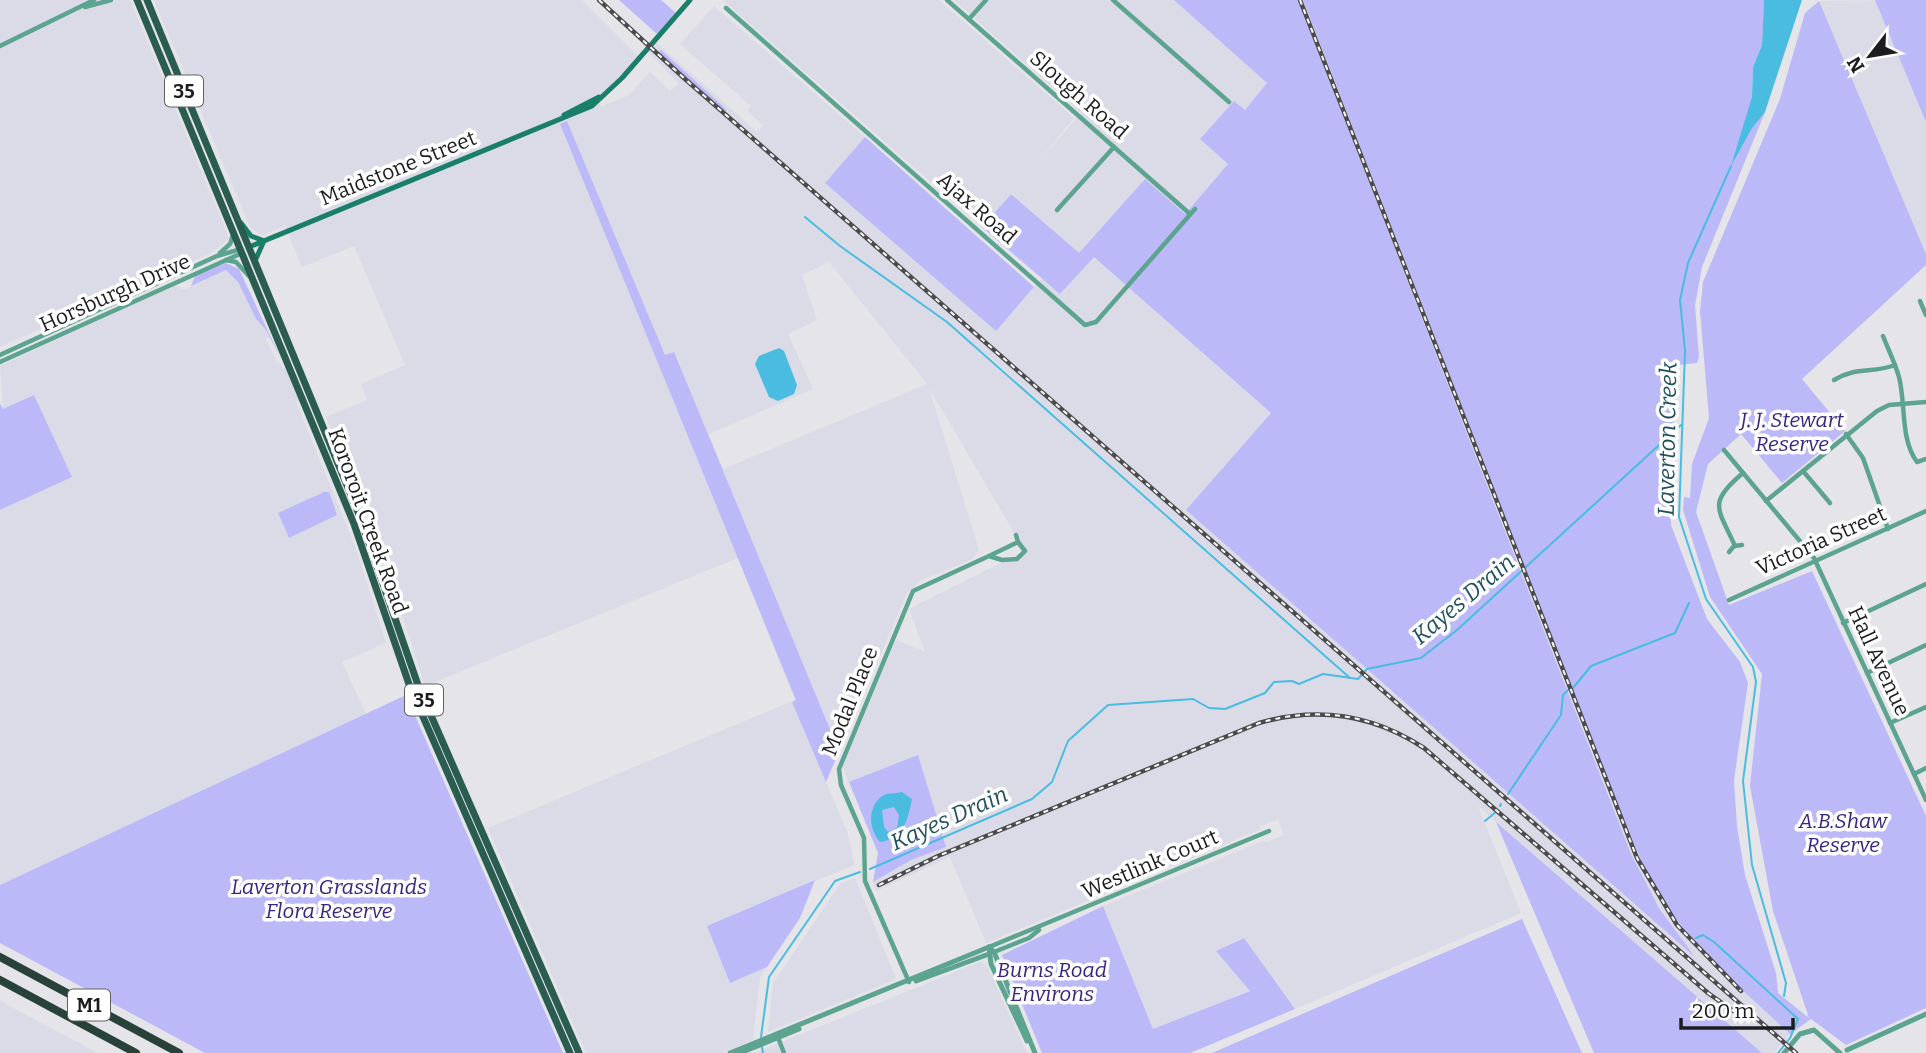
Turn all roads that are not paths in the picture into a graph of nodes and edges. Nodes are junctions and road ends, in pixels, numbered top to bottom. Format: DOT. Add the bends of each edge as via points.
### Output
graph roads {
  1 [pos="94,0"];
  2 [pos="110,0"];
  3 [pos="147,0"];
  4 [pos="691,0"];
  5 [pos="947,0"];
  6 [pos="986,0"];
  7 [pos="1113,0"];
  8 [pos="137,3"];
  9 [pos="84,7"];
  10 [pos="726,8"];
  11 [pos="969,19"];
  12 [pos="0,46"];
  13 [pos="1228,102"];
  14 [pos="1114,147"];
  15 [pos="1057,209"];
  16 [pos="1195,209"];
  17 [pos="234,211"];
  18 [pos="1190,214"];
  19 [pos="234,232"];
  20 [pos="264,240"];
  21 [pos="244,249"];
  22 [pos="217,256"];
  23 [pos="224,260"];
  24 [pos="255,261"];
  25 [pos="180,273"];
  26 [pos="183,279"];
  27 [pos="256,285"];
  28 [pos="1920,300"];
  29 [pos="117,302"];
  30 [pos="119,308"];
  31 [pos="1926,315"];
  32 [pos="1883,336"];
  33 [pos="17,347"];
  34 [pos="19,353"];
  35 [pos="0,355"];
  36 [pos="0,362"];
  37 [pos="1895,365"];
  38 [pos="1834,380"];
  39 [pos="301,383"];
  40 [pos="1926,402"];
  41 [pos="1902,404"];
  42 [pos="1846,434"];
  43 [pos="1724,450"];
  44 [pos="1926,459"];
  45 [pos="1803,471"];
  46 [pos="1743,473"];
  47 [pos="1766,501"];
  48 [pos="1830,503"];
  49 [pos="1926,511"];
  50 [pos="1888,529"];
  51 [pos="1016,535"];
  52 [pos="1018,542"];
  53 [pos="1742,545"];
  54 [pos="1735,546"];
  55 [pos="1729,552"];
  56 [pos="989,556"];
  57 [pos="1815,562"];
  58 [pos="1926,584"];
  59 [pos="1729,600"];
  60 [pos="1843,622"];
  61 [pos="1926,645"];
  62 [pos="1867,673"];
  63 [pos="1926,707"];
  64 [pos="1890,723"];
  65 [pos="1926,768"];
  66 [pos="1914,774"];
  67 [pos="1926,800"];
  68 [pos="1269,831"];
  69 [pos="990,951"];
  70 [pos="0,957"];
  71 [pos="0,980"];
  72 [pos="909,982"];
  73 [pos="549,995"];
  74 [pos="1926,1014"];
  75 [pos="777,1036"];
  76 [pos="1847,1052"];
  77 [pos="136,1053"];
  78 [pos="179,1053"];
  79 [pos="570,1053"];
  80 [pos="579,1053"];
  81 [pos="730,1053"];
  82 [pos="740,1053"];
  83 [pos="784,1053"];
  84 [pos="1034,1053"];
  85 [pos="1784,1053"];
  1 -- 9 [label="street"];
  2 -- 9 [label="street"];
  3 -- 17 [label="main road, Kororoit Creek Road / 35"];
  4 -- 20 [label="main road, Maidstone Street" via="612,87 559,118"];
  5 -- 11 [label="street, Slough Road"];
  6 -- 11 [label="street"];
  7 -- 13 [label="street"];
  8 -- 19 [label="main road, Kororoit Creek Road / 35"];
  9 -- 12 [label="street"];
  10 -- 18 [label="street, Ajax Road" via="1085,325 1096,322"];
  11 -- 14 [label="street, Slough Road"];
  14 -- 15 [label="street"];
  14 -- 18 [label="street, Slough Road"];
  16 -- 18 [label="street, Ajax Road"];
  17 -- 20 [label="main road" via="251,236"];
  17 -- 21 [label="main road, Kororoit Creek Road / 35"];
  19 -- 21 [label="main road, Kororoit Creek Road / 35"];
  19 -- 22 [label="street" via="230,244"];
  20 -- 21 [label="main road, Maidstone Street"];
  20 -- 24 [label="main road"];
  21 -- 22 [label="street, Horsburgh Drive"];
  21 -- 23 [label="street, Horsburgh Drive"];
  21 -- 24 [label="main road, Kororoit Creek Road / 35"];
  21 -- 27 [label="main road, Kororoit Creek Road / 35"];
  22 -- 25 [label="street, Horsburgh Drive"];
  23 -- 26 [label="street, Horsburgh Drive"];
  23 -- 27 [label="street" via="239,264"];
  24 -- 39 [label="main road, Kororoit Creek Road / 35"];
  25 -- 26 [label="street"];
  25 -- 29 [label="street, Horsburgh Drive"];
  26 -- 30 [label="street, Horsburgh Drive"];
  27 -- 39 [label="main road, Kororoit Creek Road / 35"];
  28 -- 31 [label="street"];
  29 -- 30 [label="street"];
  29 -- 33 [label="street, Horsburgh Drive"];
  30 -- 34 [label="street, Horsburgh Drive"];
  32 -- 37 [label="street"];
  33 -- 34 [label="street"];
  33 -- 35 [label="street, Horsburgh Drive"];
  34 -- 36 [label="street, Horsburgh Drive"];
  37 -- 38 [label="street" via="1853,370"];
  37 -- 41 [label="street"];
  39 -- 73 [label="main road, Kororoit Creek Road / 35" via="419,698"];
  40 -- 41 [label="street"];
  41 -- 42 [label="street" via="1877,411"];
  41 -- 44 [label="street" via="1914,458 1917,462"];
  42 -- 45 [label="street"];
  42 -- 50 [label="street" via="1863,458"];
  43 -- 46 [label="street, Hall Avenue"];
  45 -- 47 [label="street"];
  45 -- 48 [label="street"];
  46 -- 47 [label="street, Hall Avenue"];
  46 -- 54 [label="street" via="1719,499"];
  47 -- 57 [label="street, Hall Avenue"];
  49 -- 50 [label="street, Victoria Street"];
  50 -- 57 [label="street, Victoria Street"];
  51 -- 52 [label="street"];
  52 -- 56 [label="street, Modal Place"];
  52 -- 56 [label="street, Modal Place" via="1025,551 1017,559"];
  53 -- 54 [label="street"];
  54 -- 55 [label="street"];
  56 -- 72 [label="street, Modal Place" via="913,591 839,769 841,785 863,834 866,884"];
  57 -- 59 [label="street, Victoria Street"];
  57 -- 60 [label="street, Hall Avenue"];
  58 -- 60 [label="street"];
  60 -- 62 [label="street, Hall Avenue"];
  61 -- 62 [label="street"];
  62 -- 64 [label="street, Hall Avenue"];
  63 -- 64 [label="street"];
  64 -- 66 [label="street, Hall Avenue"];
  65 -- 66 [label="street"];
  66 -- 67 [label="street, Hall Avenue"];
  68 -- 69 [label="street, Westlink Court"];
  69 -- 72 [label="street"];
  69 -- 84 [label="street"];
  70 -- 78 [label="highway, M1"];
  71 -- 77 [label="highway, M1"];
  72 -- 75 [label="street"];
  73 -- 79 [label="main road, Kororoit Creek Road / 35"];
  73 -- 80 [label="main road, Kororoit Creek Road / 35"];
  74 -- 76 [label="street"];
  75 -- 81 [label="street"];
  75 -- 82 [label="street"];
  75 -- 83 [label="street"];
  76 -- 85 [label="street" via="1819,1032 1806,1031"];
}
